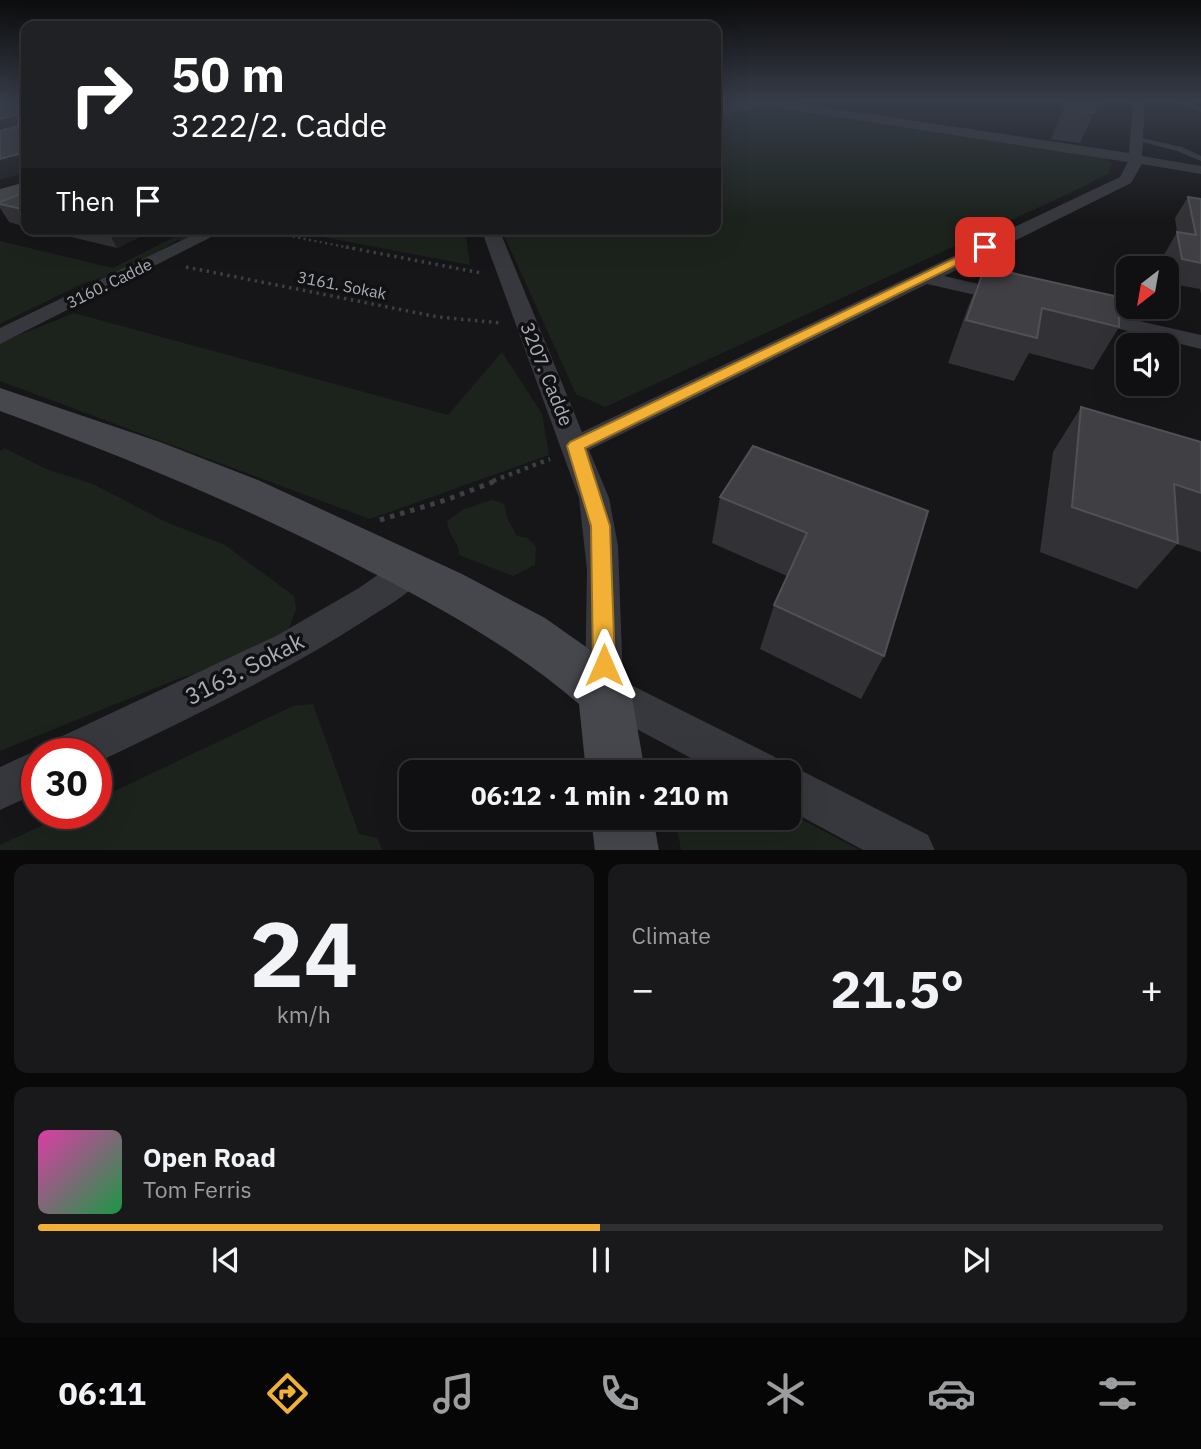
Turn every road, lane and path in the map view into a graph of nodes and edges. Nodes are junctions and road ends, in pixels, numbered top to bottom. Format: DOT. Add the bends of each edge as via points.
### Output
graph roads {
  1 [pos="1023,141"];
  2 [pos="1137,141"];
  3 [pos="1143,141"];
  4 [pos="1201,152"];
  5 [pos="1191,153"];
  6 [pos="1201,159"];
  7 [pos="1135,160"];
  8 [pos="1201,170"];
  9 [pos="21,190"];
  10 [pos="0,196"];
  11 [pos="207,235"];
  12 [pos="286,235"];
  13 [pos="492,235"];
  14 [pos="155,261"];
  15 [pos="931,273"];
  16 [pos="510,279"];
  17 [pos="1030,296"];
  18 [pos="526,320"];
  19 [pos="1201,328"];
  20 [pos="0,337"];
  21 [pos="1201,342"];
  22 [pos="0,399"];
  23 [pos="576,446"];
  24 [pos="329,530"];
  25 [pos="411,570"];
  26 [pos="604,691"];
  27 [pos="104,738"];
  28 [pos="614,760"];
  29 [pos="737,760"];
  30 [pos="21,779"];
  31 [pos="0,789"];
  32 [pos="801,793"];
  33 [pos="624,830"];
  34 [pos="627,850"];
  35 [pos="912,850"];
  1 -- 7 [label="street"];
  2 -- 7 [label="street"];
  3 -- 5 [label="lane"];
  4 -- 5 [label="lane"];
  5 -- 6 [label="lane"];
  7 -- 8 [label="street"];
  7 -- 15 [label="street" via="1126,180"];
  9 -- 10 [label="street"];
  11 -- 14 [label="street, 3160. Cadde"];
  12 -- 16 [label="path"];
  13 -- 16 [label="street, 3207. Cadde"];
  14 -- 18 [label="path, 3161. Sokak" via="438,317 498,323"];
  14 -- 20 [label="street, 3160. Cadde"];
  15 -- 17 [label="street"];
  15 -- 23 [label="street"];
  16 -- 18 [label="street, 3207. Cadde"];
  18 -- 23 [label="street, 3207. Cadde"];
  19 -- 21 [label="street" via="1070,305"];
  22 -- 24 [label="street" via="184,465"];
  23 -- 24 [label="path" via="446,500"];
  23 -- 26 [label="street, 3207. Cadde" via="601,526"];
  24 -- 25 [label="street"];
  25 -- 26 [label="street" via="528,633"];
  25 -- 27 [label="street, 3163. Sokak" via="274,655"];
  26 -- 28 [label="street, 3207. Cadde"];
  26 -- 29 [label="street"];
  30 -- 31 [label="street"];
  32 -- 35 [label="street"];
  33 -- 34 [label="street"];
}
